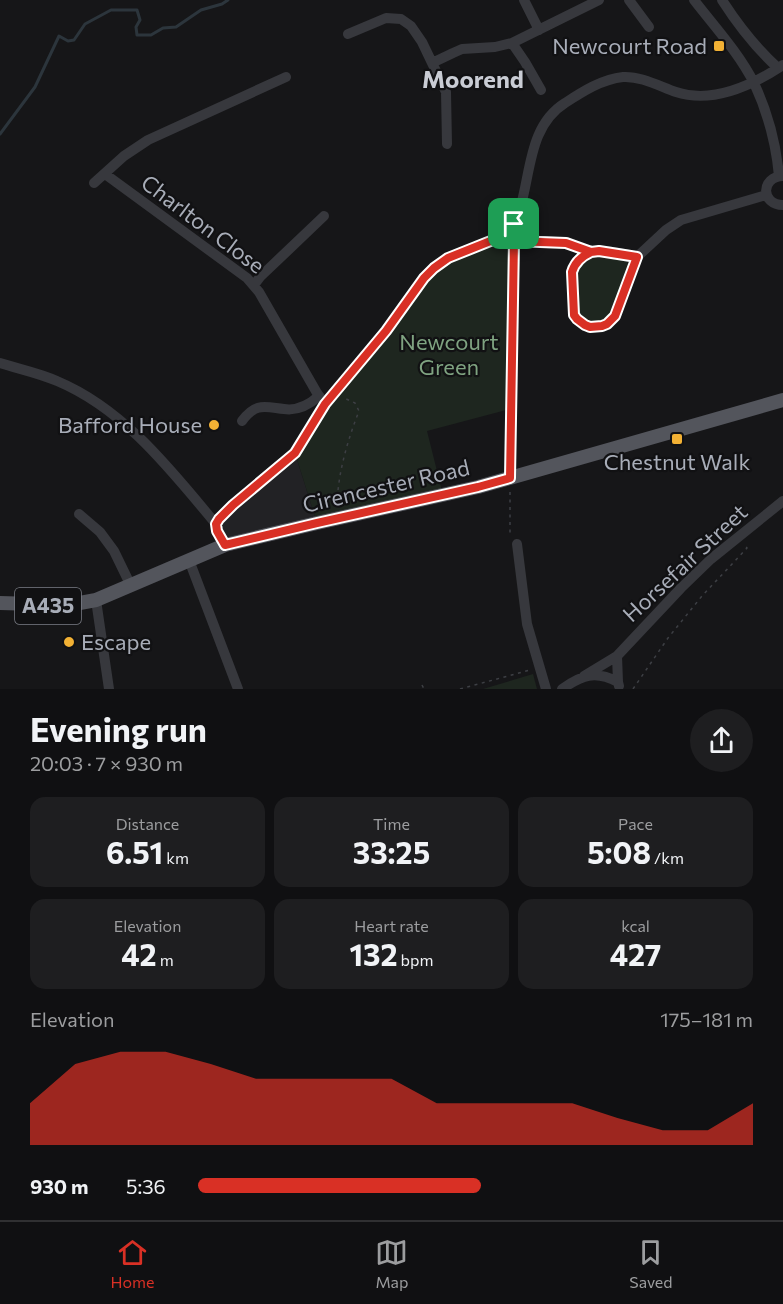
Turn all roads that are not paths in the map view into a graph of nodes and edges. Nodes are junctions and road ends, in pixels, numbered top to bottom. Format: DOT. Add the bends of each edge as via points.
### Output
graph roads {
  1 [pos="524,0"];
  2 [pos="599,0"];
  3 [pos="629,0"];
  4 [pos="694,0"];
  5 [pos="722,0"];
  6 [pos="649,27"];
  7 [pos="539,30"];
  8 [pos="348,34"];
  9 [pos="512,43"];
  10 [pos="432,63"];
  11 [pos="781,67"];
  12 [pos="286,77"];
  13 [pos="753,81"];
  14 [pos="541,90"];
  15 [pos="447,144"];
  16 [pos="105,174"];
  17 [pos="781,176"];
  18 [pos="94,183"];
  19 [pos="766,195"];
  20 [pos="783,206"];
  21 [pos="324,216"];
  22 [pos="637,257"];
  23 [pos="254,285"];
  24 [pos="0,363"];
  25 [pos="322,400"];
  26 [pos="783,400"];
  27 [pos="242,421"];
  28 [pos="783,501"];
  29 [pos="79,514"];
  30 [pos="216,524"];
  31 [pos="517,544"];
  32 [pos="225,545"];
  33 [pos="189,560"];
  34 [pos="131,586"];
  35 [pos="96,600"];
  36 [pos="0,603"];
  37 [pos="617,656"];
  38 [pos="584,676"];
  39 [pos="619,686"];
  40 [pos="109,689"];
  41 [pos="238,689"];
  42 [pos="546,689"];
  43 [pos="562,689"];
  1 -- 7 [label="street"];
  2 -- 7 [label="street"];
  3 -- 6 [label="street"];
  4 -- 13 [label="street"];
  5 -- 11 [label="street" via="748,38 766,58"];
  7 -- 9 [label="street"];
  8 -- 10 [label="street" via="381,19 401,19 414,30"];
  9 -- 10 [label="street" via="462,49"];
  9 -- 14 [label="street"];
  10 -- 15 [label="street" via="446,92"];
  11 -- 13 [label="street"];
  12 -- 16 [label="street, Charlton Close" via="148,140"];
  13 -- 17 [label="street" via="768,118"];
  13 -- 25 [label="street" via="716,95 698,96 633,77 618,78 600,83 563,104 536,139 521,204 510,230 434,268 386,331"];
  16 -- 18 [label="street, Charlton Close"];
  16 -- 23 [label="street, Charlton Close"];
  17 -- 19 [label="street" via="771,179"];
  19 -- 20 [label="street" via="771,202"];
  19 -- 22 [label="street" via="681,220"];
  21 -- 23 [label="street"];
  22 -- 22 [label="street" via="615,316 602,326 581,323 574,315 572,272 579,259 596,251"];
  23 -- 25 [label="street, Charlton Close"];
  24 -- 30 [label="street" via="57,380 91,398 131,429"];
  25 -- 27 [label="street" via="286,410 258,407"];
  25 -- 30 [label="street" via="295,453"];
  26 -- 32 [label="main road, Cirencester Road / A435" via="510,478"];
  28 -- 37 [label="street, Horsefair Street" via="711,559"];
  29 -- 34 [label="street" via="107,541"];
  30 -- 32 [label="street"];
  31 -- 42 [label="street" via="527,624"];
  32 -- 33 [label="main road, Cirencester Road / A435"];
  33 -- 34 [label="main road, Cirencester Road / A435"];
  33 -- 41 [label="street"];
  34 -- 35 [label="main road, Cirencester Road / A435"];
  35 -- 36 [label="main road, Cirencester Road / A435" via="69,605"];
  35 -- 40 [label="street"];
  37 -- 38 [label="street, Horsefair Street"];
  37 -- 39 [label="street"];
  38 -- 39 [label="street" via="609,678"];
  38 -- 43 [label="street, Horsefair Street"];
}
